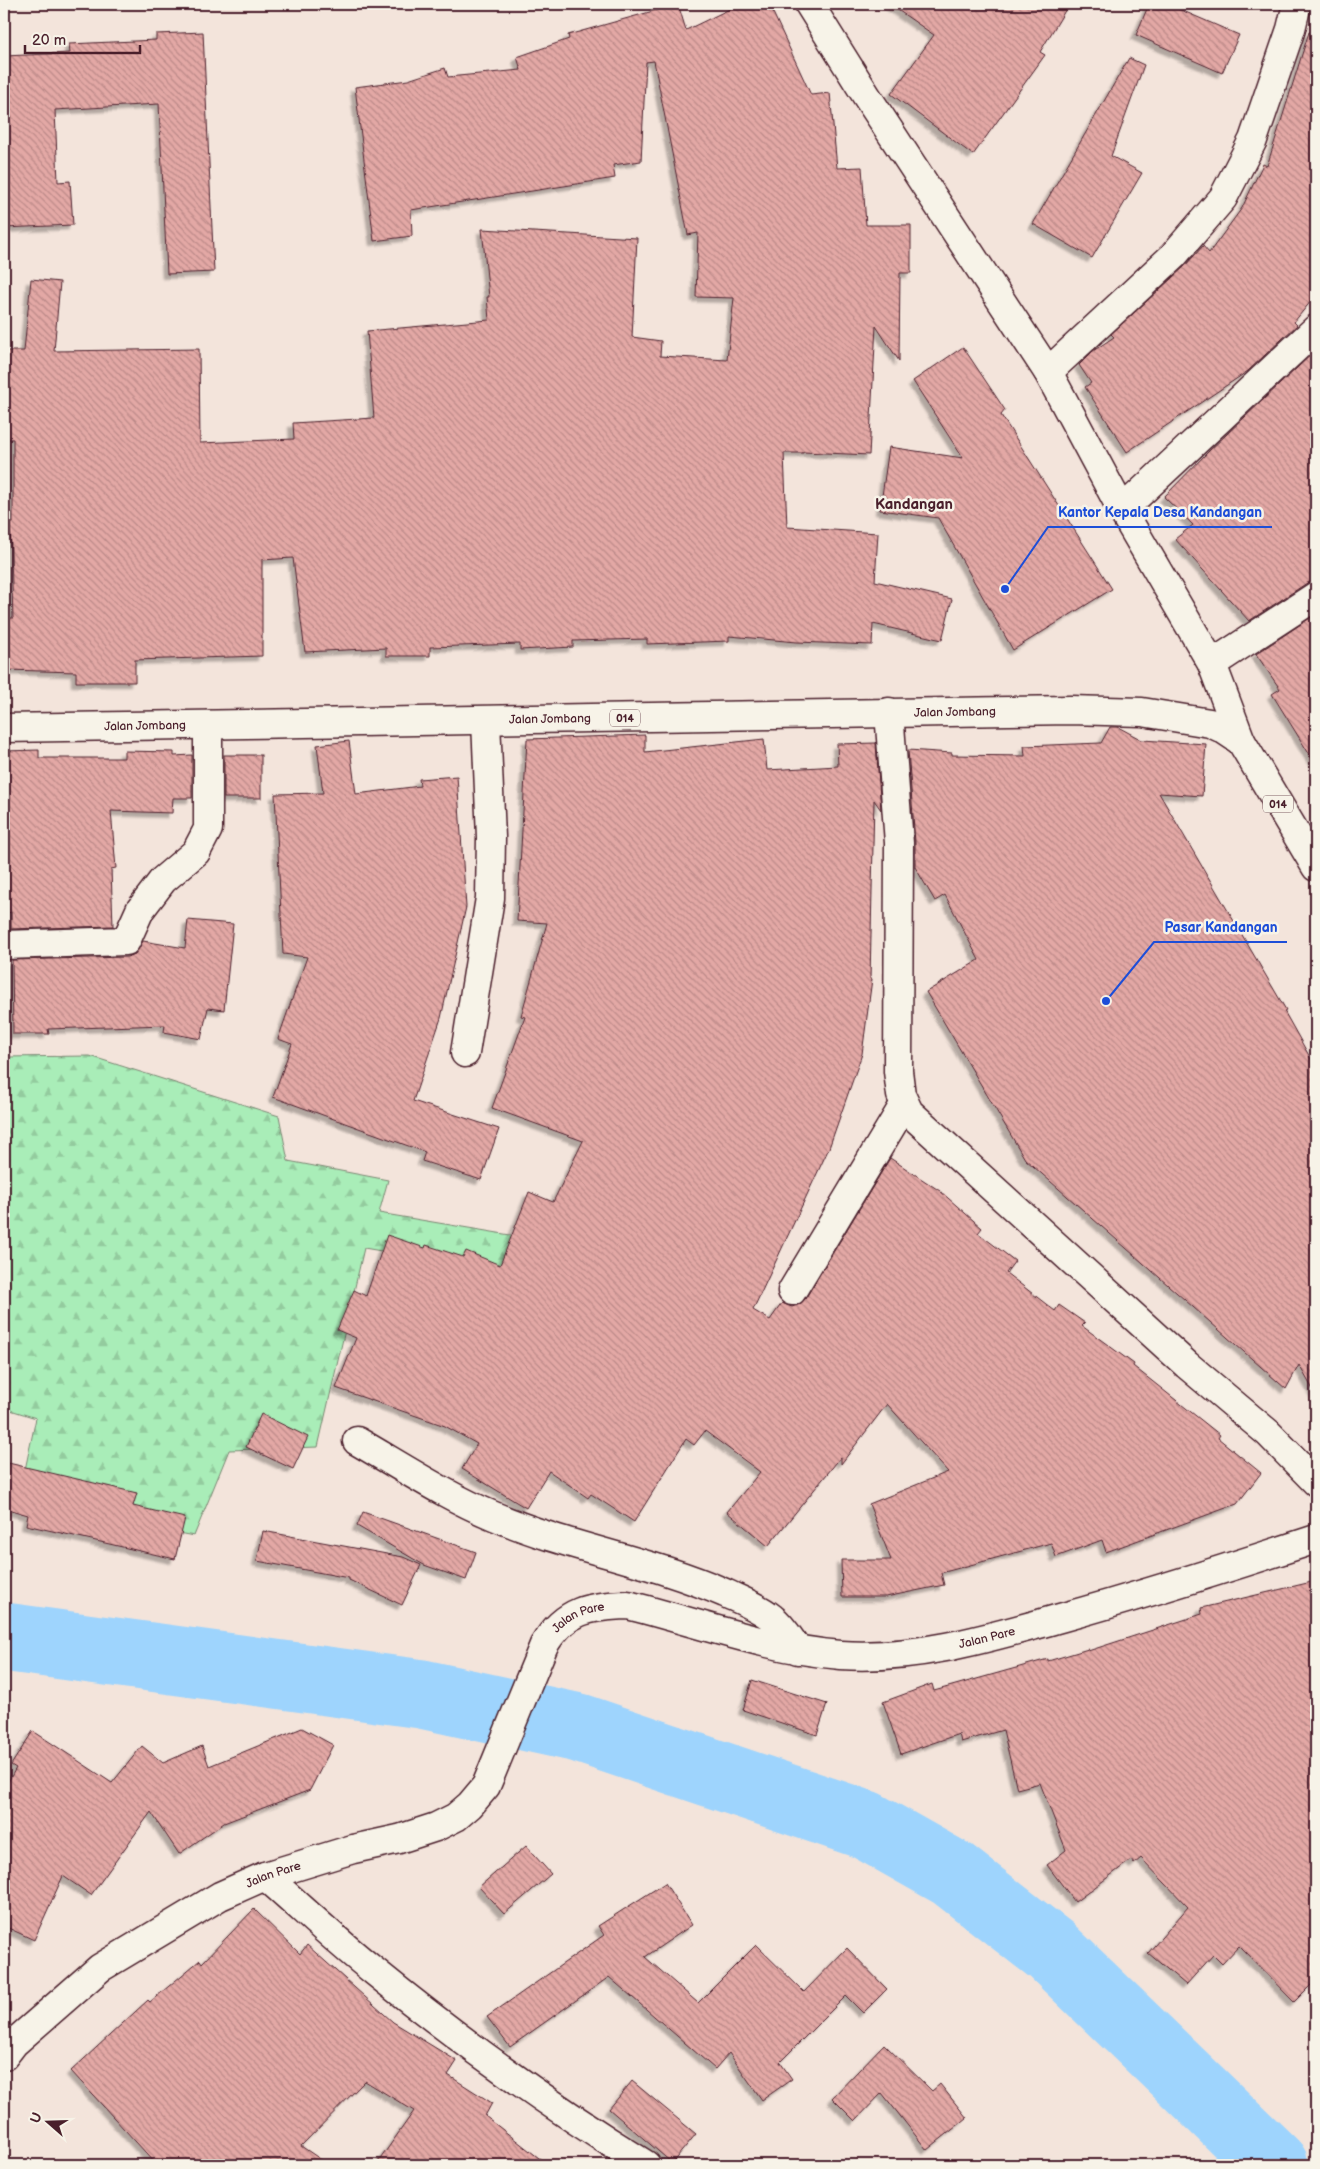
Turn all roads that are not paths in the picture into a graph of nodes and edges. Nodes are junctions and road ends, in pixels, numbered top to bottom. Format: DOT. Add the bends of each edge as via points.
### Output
graph roads {
  1 [pos="809,4"];
  2 [pos="1297,4"];
  3 [pos="1316,328"];
  4 [pos="1048,372"];
  5 [pos="1122,510"];
  6 [pos="1316,596"];
  7 [pos="1212,664"];
  8 [pos="889,712"];
  9 [pos="486,721"];
  10 [pos="208,725"];
  11 [pos="4,728"];
  12 [pos="1241,741"];
  13 [pos="1316,867"];
  14 [pos="4,945"];
  15 [pos="465,1053"];
  16 [pos="904,1105"];
  17 [pos="792,1291"];
  18 [pos="357,1441"];
  19 [pos="1316,1482"];
  20 [pos="1316,1539"];
  21 [pos="798,1650"];
  22 [pos="265,1876"];
  23 [pos="4,2056"];
  24 [pos="646,2165"];
  1 -- 4 [label="street"];
  2 -- 4 [label="street" via="1253,140 1223,198 1173,256"];
  3 -- 5 [label="street"];
  4 -- 5 [label="street"];
  5 -- 7 [label="street"];
  6 -- 7 [label="street"];
  7 -- 12 [label="street"];
  8 -- 9 [label="street, Jalan Jombang / 014"];
  8 -- 12 [label="street, Jalan Jombang / 014" via="1142,712 1210,723"];
  8 -- 16 [label="street" via="898,843 898,1071"];
  9 -- 10 [label="street, Jalan Jombang / 014"];
  9 -- 15 [label="street" via="490,898"];
  10 -- 11 [label="street, Jalan Jombang / 014"];
  10 -- 14 [label="street" via="208,829 196,852 163,880 140,910 126,942"];
  12 -- 13 [label="street, 014"];
  16 -- 17 [label="street"];
  16 -- 19 [label="street" via="1180,1358 1268,1433"];
  18 -- 21 [label="street" via="493,1516 561,1541 701,1583 749,1604 772,1617"];
  20 -- 21 [label="street, Jalan Pare" via="1148,1593 986,1638 905,1654 844,1655"];
  21 -- 22 [label="street, Jalan Pare" via="628,1605 587,1609 571,1615 554,1629 544,1645 486,1786 470,1806 436,1827"];
  22 -- 23 [label="street, Jalan Pare" via="220,1896 100,1968"];
  22 -- 24 [label="street" via="373,1970 448,2028"];
}
